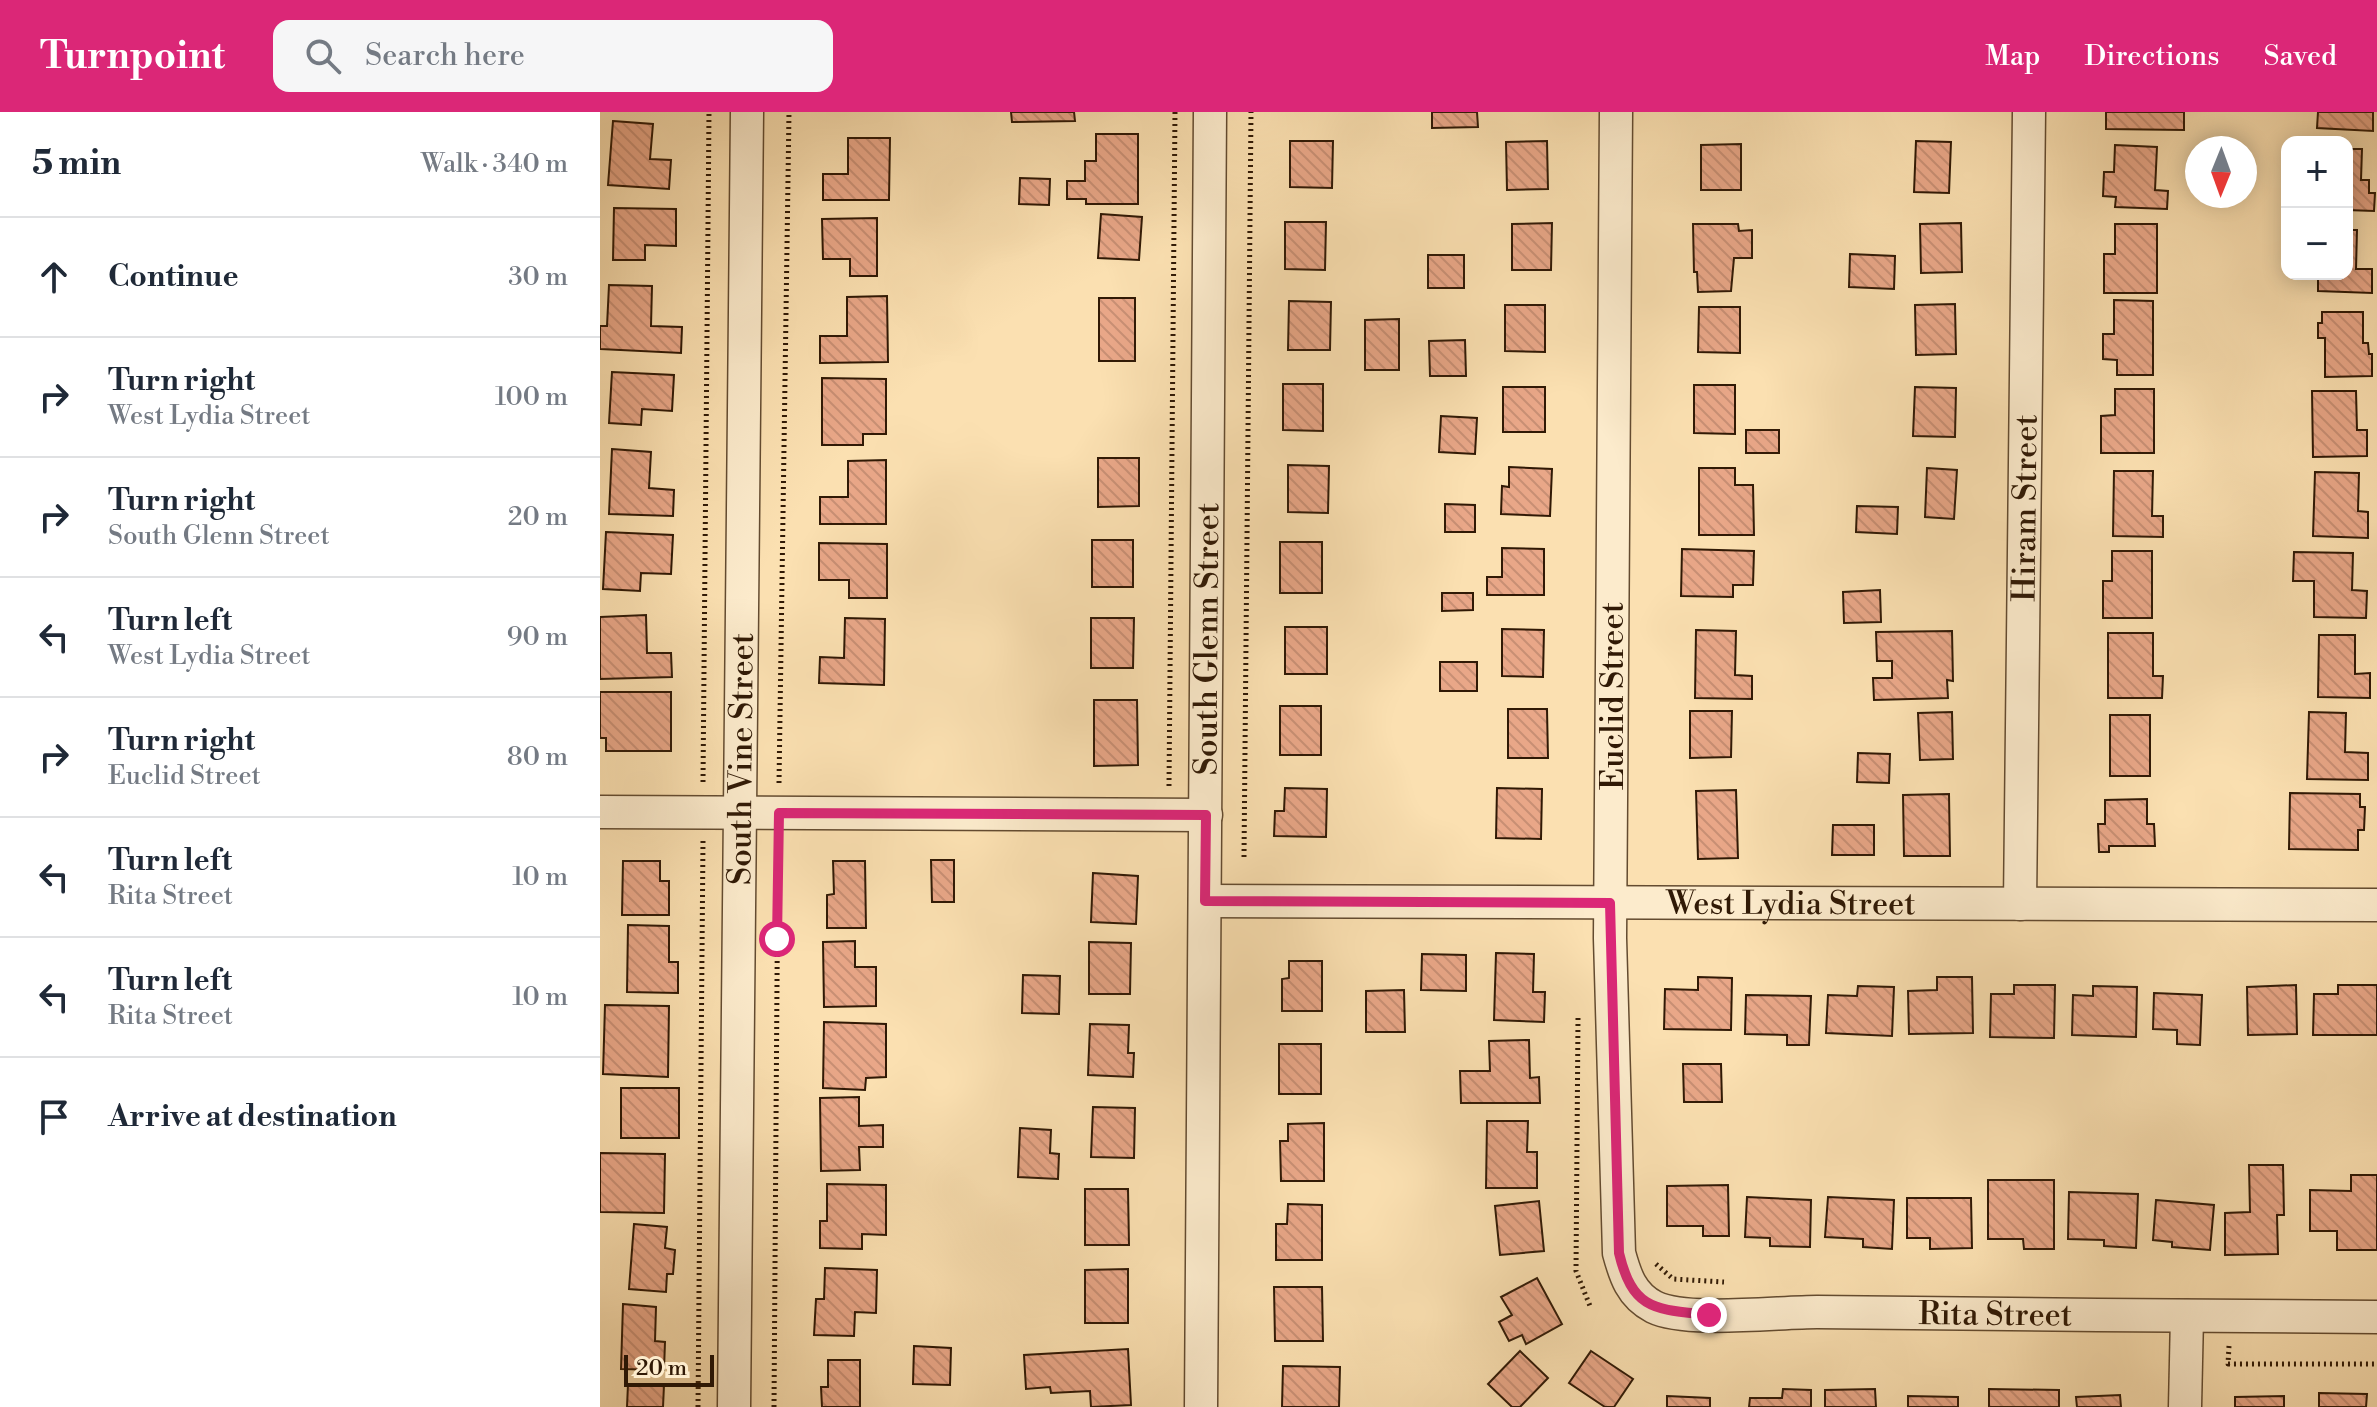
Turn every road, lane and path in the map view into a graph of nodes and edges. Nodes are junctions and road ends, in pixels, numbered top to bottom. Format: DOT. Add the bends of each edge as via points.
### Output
graph roads {
  1 [pos="709,112"];
  2 [pos="747,112"];
  3 [pos="789,112"];
  4 [pos="1175,112"];
  5 [pos="1210,112"];
  6 [pos="1251,112"];
  7 [pos="1616,112"];
  8 [pos="2029,112"];
  9 [pos="1169,791"];
  10 [pos="600,812"];
  11 [pos="703,813"];
  12 [pos="741,813"];
  13 [pos="779,813"];
  14 [pos="1206,815"];
  15 [pos="1244,857"];
  16 [pos="1205,901"];
  17 [pos="1610,903"];
  18 [pos="2020,904"];
  19 [pos="2377,905"];
  20 [pos="1626,1280"];
  21 [pos="2187,1316"];
  22 [pos="2377,1317"];
  23 [pos="698,1407"];
  24 [pos="734,1407"];
  25 [pos="774,1407"];
  26 [pos="1201,1407"];
  27 [pos="2185,1407"];
  1 -- 11 [label="path"];
  2 -- 12 [label="street, South Vine Street"];
  3 -- 13 [label="path"];
  4 -- 9 [label="path"];
  5 -- 14 [label="street, South Glenn Street"];
  6 -- 15 [label="path"];
  7 -- 17 [label="street, Euclid Street"];
  8 -- 18 [label="street, Hiram Street"];
  10 -- 11 [label="street"];
  11 -- 12 [label="street"];
  11 -- 23 [label="path"];
  12 -- 13 [label="street"];
  12 -- 24 [label="street, South Vine Street"];
  13 -- 14 [label="street"];
  13 -- 25 [label="path"];
  14 -- 16 [label="street, South Glenn Street"];
  16 -- 17 [label="street, West Lydia Street"];
  16 -- 26 [label="street, South Glenn Street"];
  17 -- 18 [label="street, West Lydia Street"];
  17 -- 20 [label="street, Euclid Street" via="1619,1253"];
  18 -- 19 [label="street, West Lydia Street"];
  20 -- 21 [label="street, Rita Street" via="1655,1308 1709,1315"];
  21 -- 22 [label="street, Rita Street"];
  21 -- 27 [label="street"];
}
